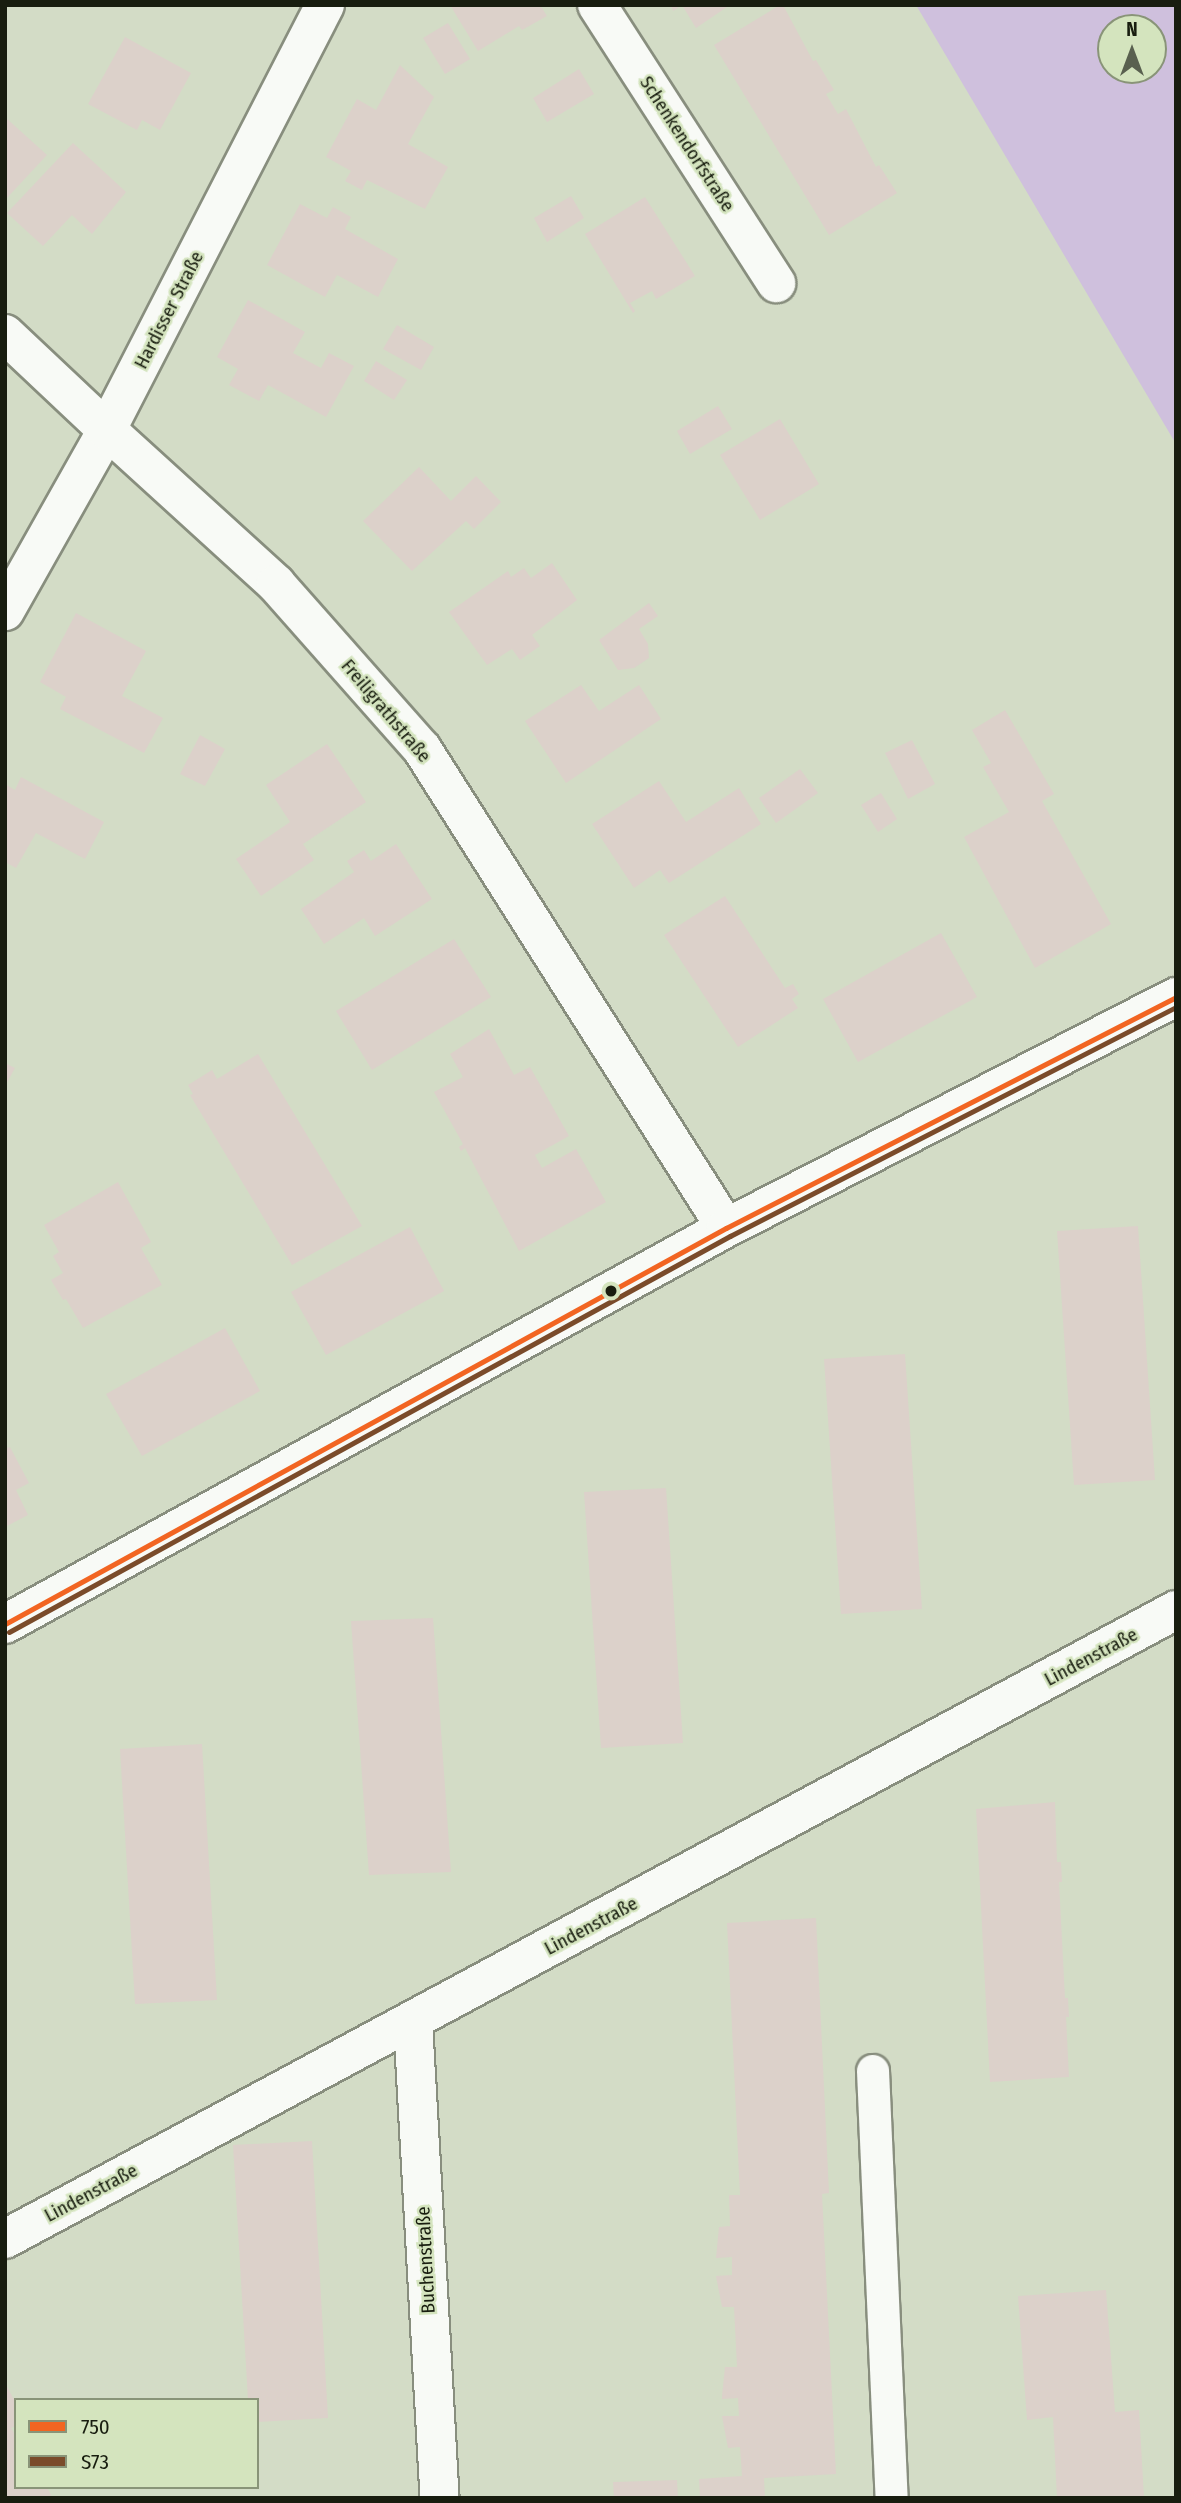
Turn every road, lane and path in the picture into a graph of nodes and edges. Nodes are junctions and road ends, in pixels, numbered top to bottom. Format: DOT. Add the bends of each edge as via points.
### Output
graph roads {
  1 [pos="325,5"];
  2 [pos="597,5"];
  3 [pos="776,284"];
  4 [pos="5,334"];
  5 [pos="107,430"];
  6 [pos="5,611"];
  7 [pos="1172,1007"];
  8 [pos="726,1228"];
  9 [pos="1172,1620"];
  10 [pos="5,1624"];
  11 [pos="413,2022"];
  12 [pos="873,2071"];
  13 [pos="5,2239"];
  14 [pos="440,2498"];
  15 [pos="892,2498"];
  1 -- 5 [label="street, Hardisser Straße"];
  2 -- 3 [label="street, Schenkendorfstraße"];
  4 -- 5 [label="street, Freiligrathstraße"];
  5 -- 6 [label="street, Hardisser Straße"];
  5 -- 8 [label="street, Freiligrathstraße" via="276,584 422,749"];
  7 -- 8 [label="street"];
  8 -- 10 [label="street"];
  9 -- 11 [label="street, Lindenstraße"];
  11 -- 13 [label="street, Lindenstraße"];
  11 -- 14 [label="street, Buchenstraße"];
  12 -- 15 [label="lane"];
}
